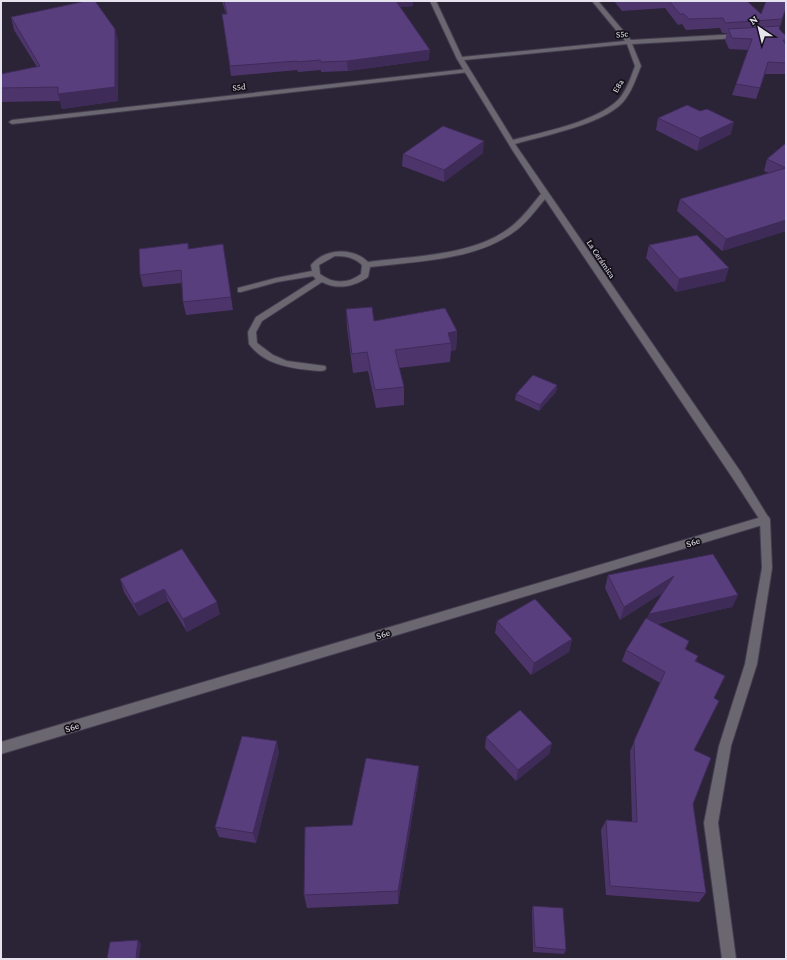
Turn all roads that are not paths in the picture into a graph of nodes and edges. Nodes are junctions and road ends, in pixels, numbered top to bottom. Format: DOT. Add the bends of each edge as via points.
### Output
graph roads {
  1 [pos="433,1"];
  2 [pos="596,1"];
  3 [pos="747,36"];
  4 [pos="629,42"];
  5 [pos="460,59"];
  6 [pos="467,71"];
  7 [pos="12,122"];
  8 [pos="511,143"];
  9 [pos="545,194"];
  10 [pos="366,265"];
  11 [pos="318,276"];
  12 [pos="241,290"];
  13 [pos="322,368"];
  14 [pos="765,520"];
  15 [pos="1,748"];
  16 [pos="729,959"];
  1 -- 5 [label="street, La Cerámica"];
  2 -- 4 [label="street, E8a"];
  3 -- 4 [label="street, S5c"];
  4 -- 5 [label="street, S5c"];
  4 -- 8 [label="street, E8a" via="638,66 618,103 586,120"];
  5 -- 6 [label="street, La Cerámica"];
  6 -- 7 [label="street, S5d"];
  6 -- 8 [label="street, La Cerámica"];
  8 -- 9 [label="street, La Cerámica"];
  9 -- 10 [label="street" via="509,233 494,242 475,249"];
  9 -- 14 [label="street, La Cerámica"];
  10 -- 11 [label="street" via="365,275 352,283 335,284"];
  10 -- 11 [label="street" via="357,256 333,254 315,265"];
  11 -- 12 [label="street" via="276,280"];
  11 -- 13 [label="street" via="259,319 252,332 253,344 265,355 282,364"];
  14 -- 15 [label="street, S6e"];
  14 -- 16 [label="street" via="767,568 751,664 725,746 711,823"];
}
